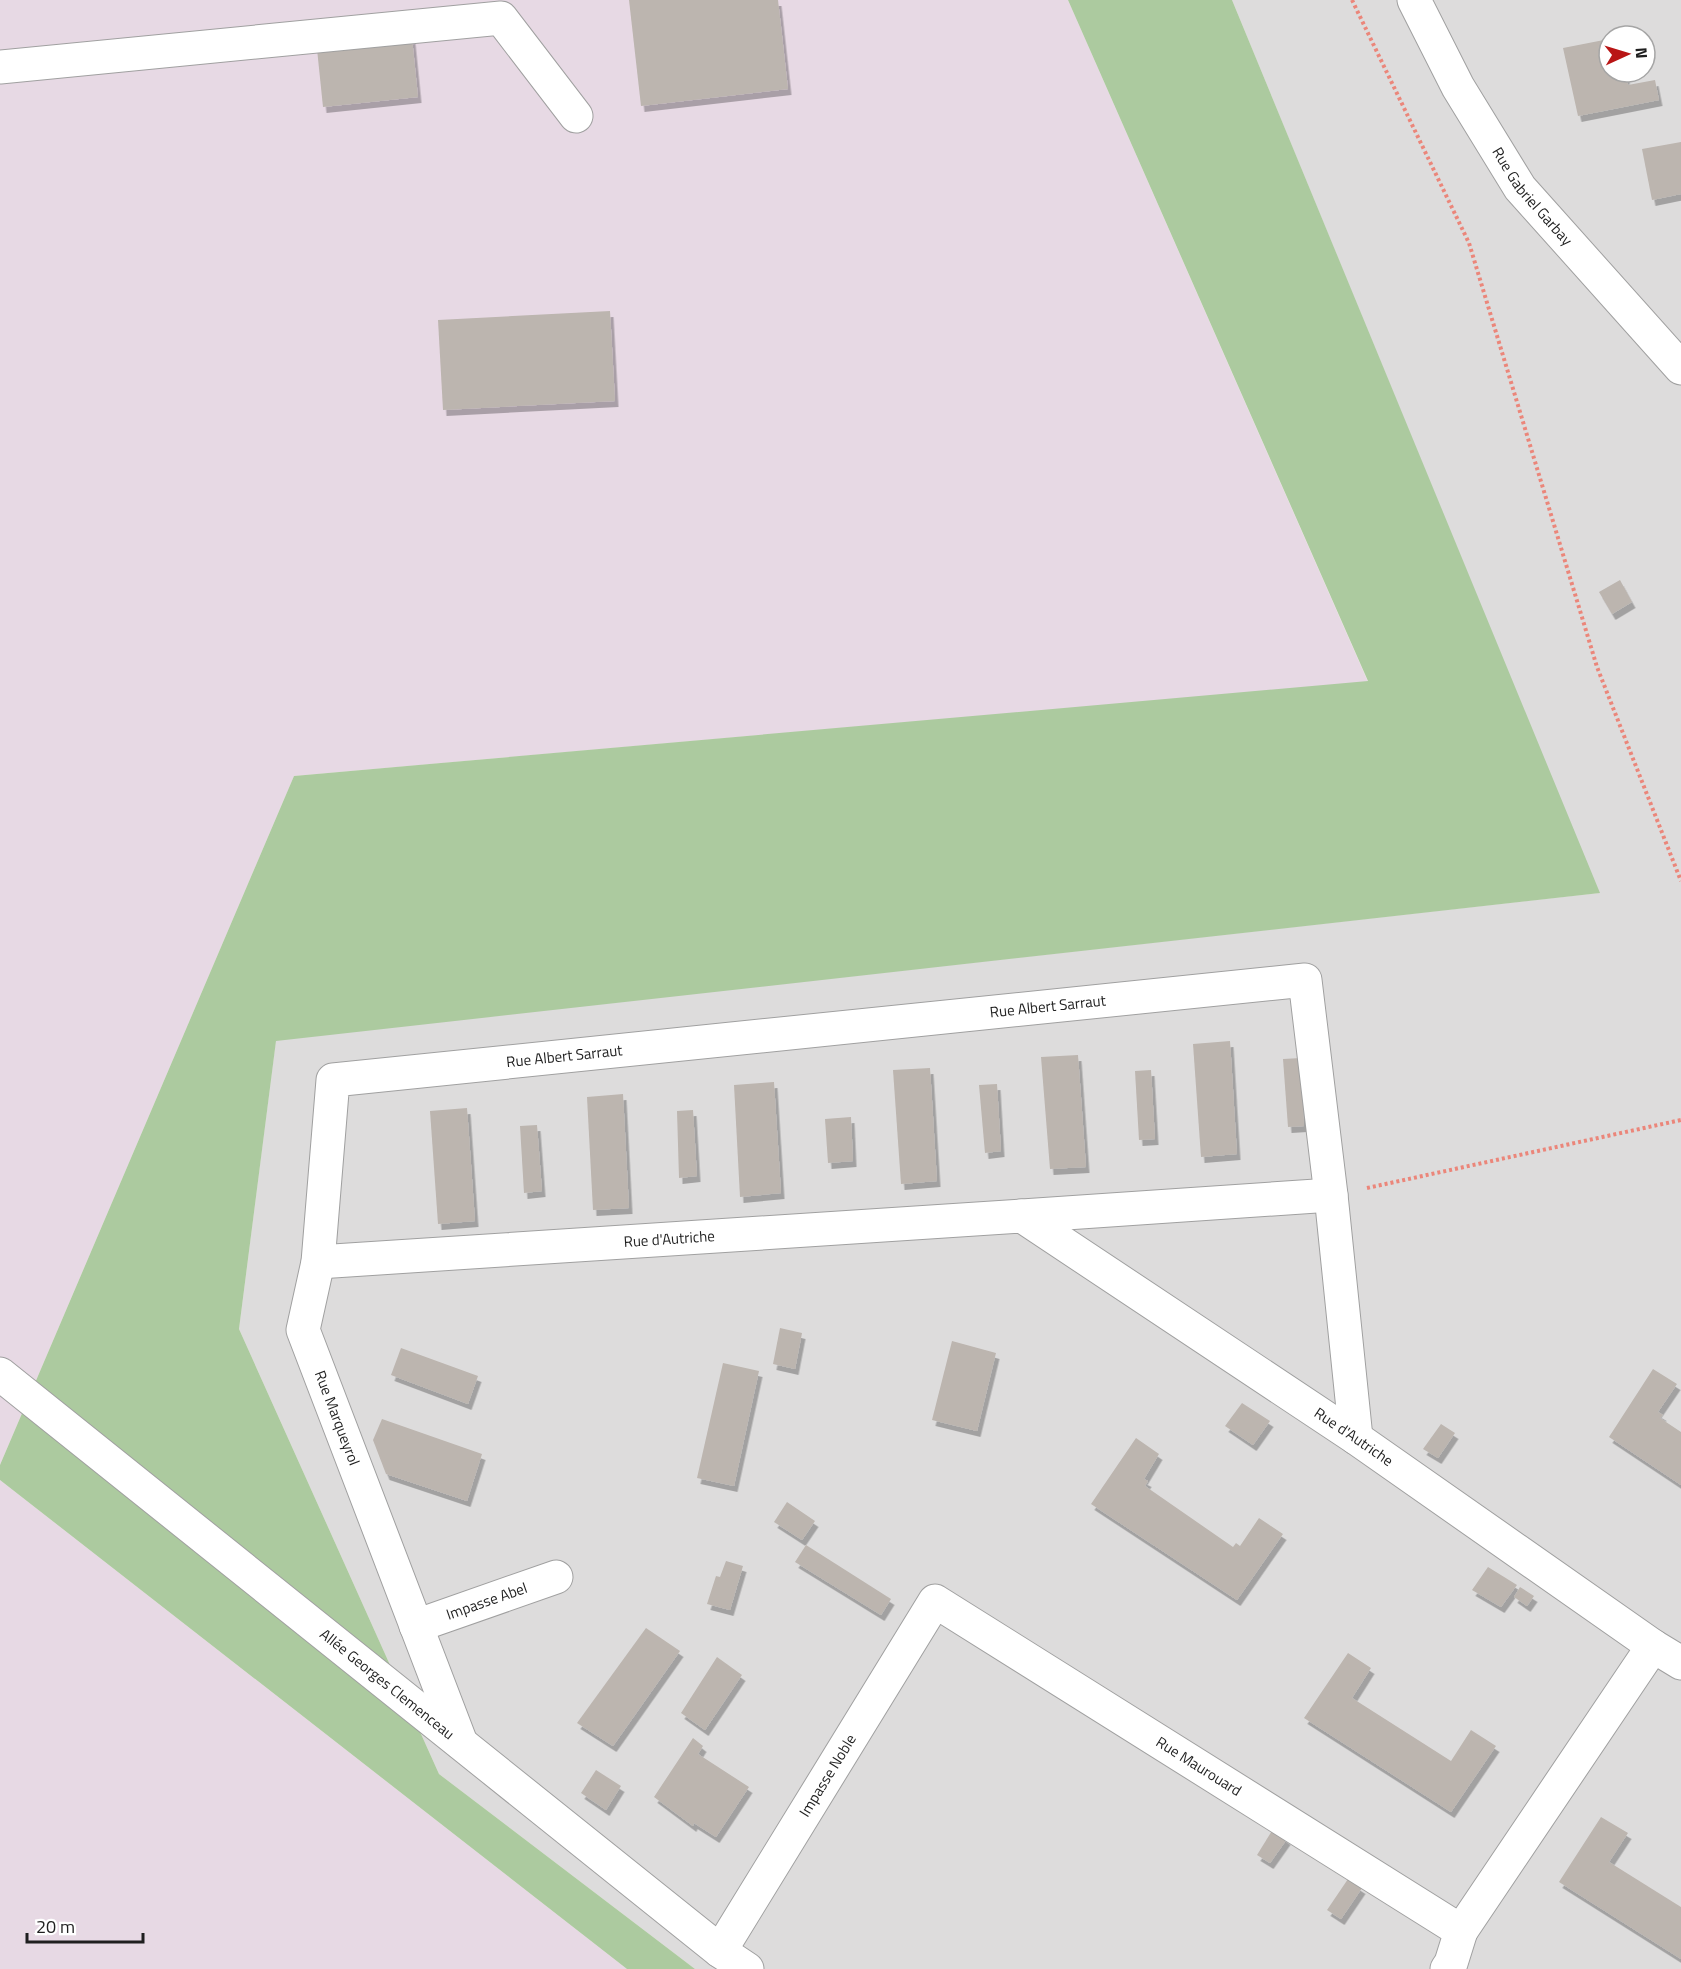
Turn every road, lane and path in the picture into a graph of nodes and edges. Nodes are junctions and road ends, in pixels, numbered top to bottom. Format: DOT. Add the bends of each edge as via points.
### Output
graph roads {
  1 [pos="1352,0"];
  2 [pos="1414,0"];
  3 [pos="0,66"];
  4 [pos="576,116"];
  5 [pos="1681,368"];
  6 [pos="1681,880"];
  7 [pos="333,1080"];
  8 [pos="1681,1120"];
  9 [pos="1331,1195"];
  10 [pos="1022,1216"];
  11 [pos="318,1262"];
  12 [pos="0,1374"];
  13 [pos="1356,1438"];
  14 [pos="556,1576"];
  15 [pos="935,1601"];
  16 [pos="416,1626"];
  17 [pos="1653,1646"];
  18 [pos="1681,1663"];
  19 [pos="460,1743"];
  20 [pos="1461,1931"];
  21 [pos="720,1951"];
  22 [pos="1453,1967"];
  23 [pos="747,1969"];
  1 -- 6 [label="path" via="1469,243 1597,667"];
  2 -- 5 [label="street, Rue Gabriel Garbay" via="1458,87 1521,188"];
  3 -- 4 [label="street" via="501,18"];
  7 -- 9 [label="street, Rue Albert Sarraut" via="1305,980"];
  7 -- 11 [label="street, Rue Marqueyrol"];
  8 -- 9 [label="path"];
  9 -- 10 [label="street, Rue d'Autriche"];
  9 -- 13 [label="street, Rue Albert Sarraut"];
  10 -- 11 [label="street, Rue d'Autriche"];
  10 -- 13 [label="street, Rue d'Autriche"];
  11 -- 16 [label="street, Rue Marqueyrol" via="303,1330"];
  12 -- 19 [label="street, Allée Georges Clemenceau"];
  13 -- 17 [label="street, Rue d'Autriche"];
  14 -- 16 [label="street, Impasse Abel"];
  15 -- 20 [label="street, Rue Maurouard"];
  15 -- 21 [label="street, Impasse Noble"];
  16 -- 19 [label="street, Rue Marqueyrol"];
  17 -- 18 [label="street, Rue d'Autriche"];
  17 -- 20 [label="street"];
  19 -- 21 [label="street, Allée Georges Clemenceau"];
  20 -- 22 [label="street"];
  21 -- 23 [label="street, Allée Georges Clemenceau"];
}
